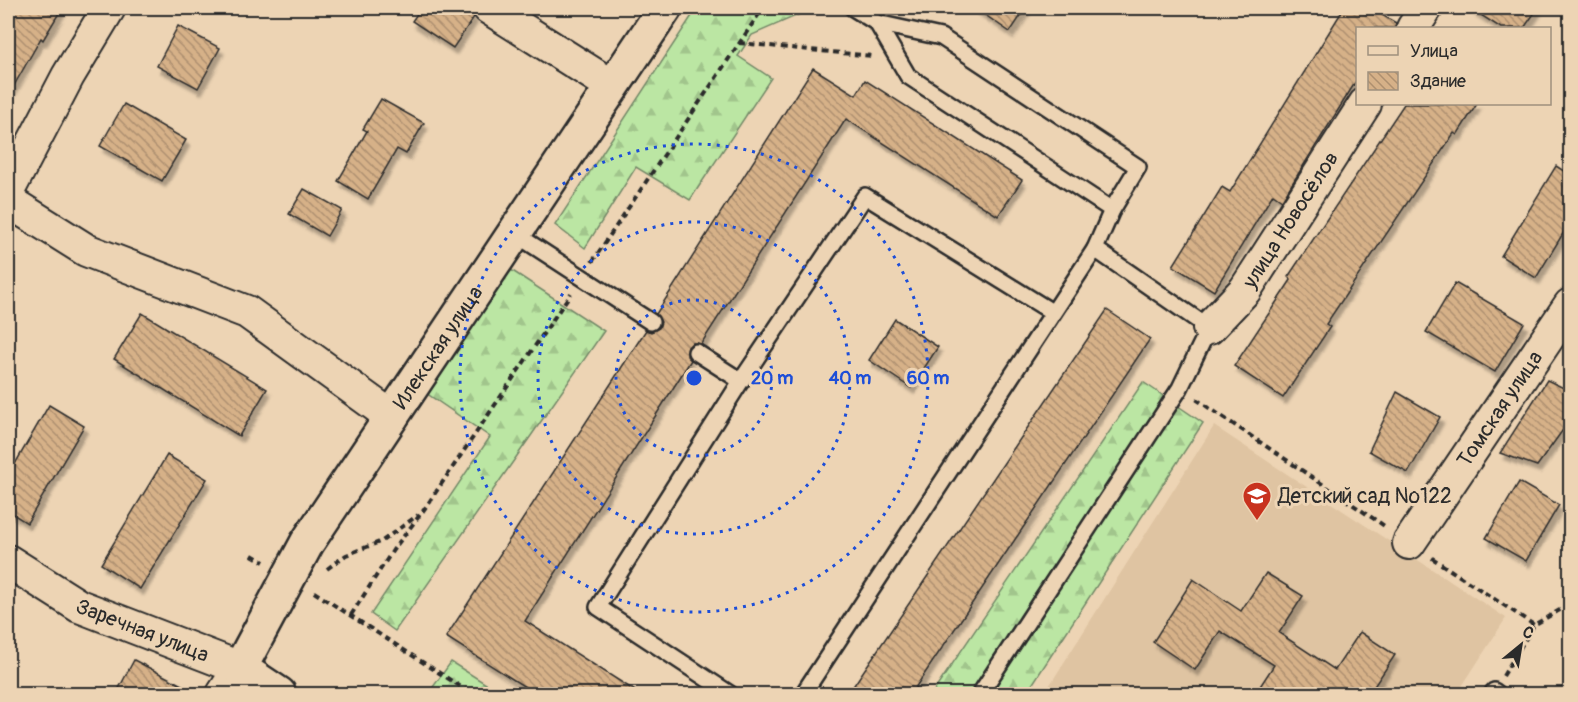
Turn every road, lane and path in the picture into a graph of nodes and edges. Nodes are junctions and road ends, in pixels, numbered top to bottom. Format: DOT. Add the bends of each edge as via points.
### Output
graph roads {
  1 [pos="109,8"];
  2 [pos="489,8"];
  3 [pos="665,8"];
  4 [pos="763,8"];
  5 [pos="853,8"];
  6 [pos="1426,8"];
  7 [pos="877,23"];
  8 [pos="1414,27"];
  9 [pos="739,43"];
  10 [pos="899,60"];
  11 [pos="612,86"];
  12 [pos="1364,105"];
  13 [pos="8,191"];
  14 [pos="8,201"];
  15 [pos="1112,210"];
  16 [pos="514,233"];
  17 [pos="1095,249"];
  18 [pos="582,277"];
  19 [pos="1570,305"];
  20 [pos="1052,312"];
  21 [pos="651,322"];
  22 [pos="1209,328"];
  23 [pos="696,352"];
  24 [pos="741,381"];
  25 [pos="1180,388"];
  26 [pos="392,417"];
  27 [pos="423,511"];
  28 [pos="1409,543"];
  29 [pos="8,561"];
  30 [pos="321,574"];
  31 [pos="314,592"];
  32 [pos="1570,604"];
  33 [pos="351,615"];
  34 [pos="1534,625"];
  35 [pos="231,681"];
  36 [pos="279,694"];
  37 [pos="472,694"];
  38 [pos="730,694"];
  39 [pos="803,694"];
  40 [pos="980,694"];
  41 [pos="1495,694"];
  1 -- 13 [label="street" via="68,76"];
  2 -- 11 [label="street"];
  3 -- 11 [label="street, Илекская улица"];
  4 -- 9 [label="path"];
  5 -- 7 [label="lane"];
  6 -- 8 [label="street"];
  7 -- 10 [label="lane"];
  7 -- 15 [label="lane" via="941,37 1138,167"];
  9 -- 10 [label="path"];
  9 -- 18 [label="path"];
  10 -- 15 [label="lane" via="908,76"];
  11 -- 16 [label="street, Илекская улица"];
  12 -- 22 [label="street, улица Новосёлов" via="1245,290"];
  14 -- 26 [label="street" via="86,250 247,312"];
  15 -- 17 [label="lane"];
  16 -- 18 [label="lane"];
  16 -- 26 [label="street, Илекская улица"];
  17 -- 20 [label="lane"];
  17 -- 22 [label="lane"];
  18 -- 21 [label="lane"];
  18 -- 27 [label="path"];
  19 -- 28 [label="street, Томская улица"];
  20 -- 24 [label="lane" via="865,196"];
  20 -- 39 [label="lane"];
  22 -- 25 [label="lane"];
  23 -- 24 [label="lane"];
  24 -- 38 [label="lane" via="598,607"];
  25 -- 28 [label="path"];
  25 -- 40 [label="lane"];
  26 -- 35 [label="street, Илекская улица" via="307,543"];
  27 -- 30 [label="path" via="382,541 346,555"];
  27 -- 33 [label="path"];
  28 -- 34 [label="path"];
  29 -- 35 [label="street, Заречная улица" via="79,606"];
  31 -- 33 [label="path"];
  32 -- 34 [label="path"];
  33 -- 37 [label="path"];
  34 -- 41 [label="path"];
  35 -- 36 [label="street, Заречная улица"];
}
